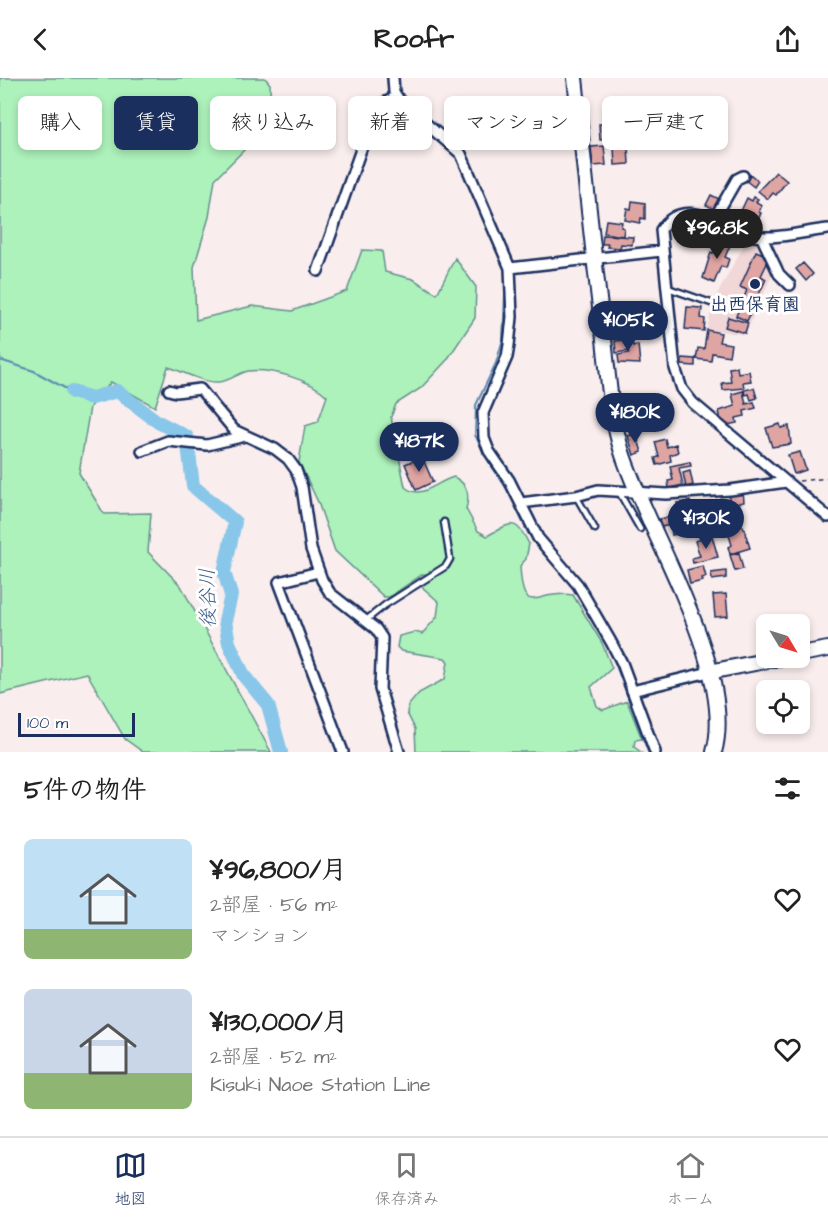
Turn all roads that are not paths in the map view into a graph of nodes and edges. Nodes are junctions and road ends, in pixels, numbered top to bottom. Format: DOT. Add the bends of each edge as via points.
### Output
graph roads {
  1 [pos="393,78"];
  2 [pos="575,78"];
  3 [pos="396,96"];
  4 [pos="432,129"];
  5 [pos="361,150"];
  6 [pos="743,176"];
  7 [pos="714,219"];
  8 [pos="828,229"];
  9 [pos="762,237"];
  10 [pos="661,251"];
  11 [pos="594,258"];
  12 [pos="510,268"];
  13 [pos="318,271"];
  14 [pos="790,285"];
  15 [pos="665,287"];
  16 [pos="711,303"];
  17 [pos="169,390"];
  18 [pos="245,436"];
  19 [pos="142,451"];
  20 [pos="786,482"];
  21 [pos="619,490"];
  22 [pos="637,490"];
  23 [pos="576,496"];
  24 [pos="521,503"];
  25 [pos="828,518"];
  26 [pos="444,522"];
  27 [pos="595,529"];
  28 [pos="640,529"];
  29 [pos="318,572"];
  30 [pos="365,621"];
  31 [pos="828,649"];
  32 [pos="810,652"];
  33 [pos="756,663"];
  34 [pos="709,672"];
  35 [pos="632,691"];
  36 [pos="343,752"];
  37 [pos="399,752"];
  38 [pos="655,752"];
  39 [pos="714,752"];
  1 -- 3 [label="street"];
  2 -- 11 [label="main road"];
  4 -- 12 [label="street" via="461,154 469,168"];
  5 -- 13 [label="street"];
  6 -- 7 [label="street" via="737,179"];
  7 -- 9 [label="street"];
  7 -- 10 [label="street" via="701,214 667,221 661,230"];
  8 -- 9 [label="street"];
  9 -- 14 [label="street" via="779,274"];
  10 -- 11 [label="street"];
  10 -- 15 [label="street"];
  11 -- 12 [label="street"];
  11 -- 22 [label="main road" via="616,431"];
  12 -- 24 [label="street" via="512,317 507,357 487,401 482,426 489,451"];
  15 -- 16 [label="lane"];
  15 -- 20 [label="street" via="675,368 682,389 706,415"];
  17 -- 18 [label="street" via="200,389 226,423"];
  18 -- 19 [label="street" via="207,445 168,441"];
  18 -- 29 [label="street" via="275,449 296,470"];
  20 -- 22 [label="street" via="666,494"];
  20 -- 25 [label="street"];
  21 -- 22 [label="street"];
  21 -- 23 [label="street"];
  21 -- 28 [label="lane"];
  22 -- 34 [label="main road" via="687,602"];
  23 -- 24 [label="street"];
  23 -- 27 [label="lane"];
  24 -- 35 [label="street" via="538,538 590,604 622,663"];
  26 -- 30 [label="lane" via="450,559 446,566"];
  29 -- 30 [label="street" via="330,593"];
  29 -- 36 [label="street" via="279,582"];
  30 -- 37 [label="street" via="382,638 380,689"];
  31 -- 32 [label="main road"];
  33 -- 34 [label="main road"];
  34 -- 35 [label="street"];
  34 -- 39 [label="main road" via="719,719"];
  35 -- 38 [label="street"];
}
